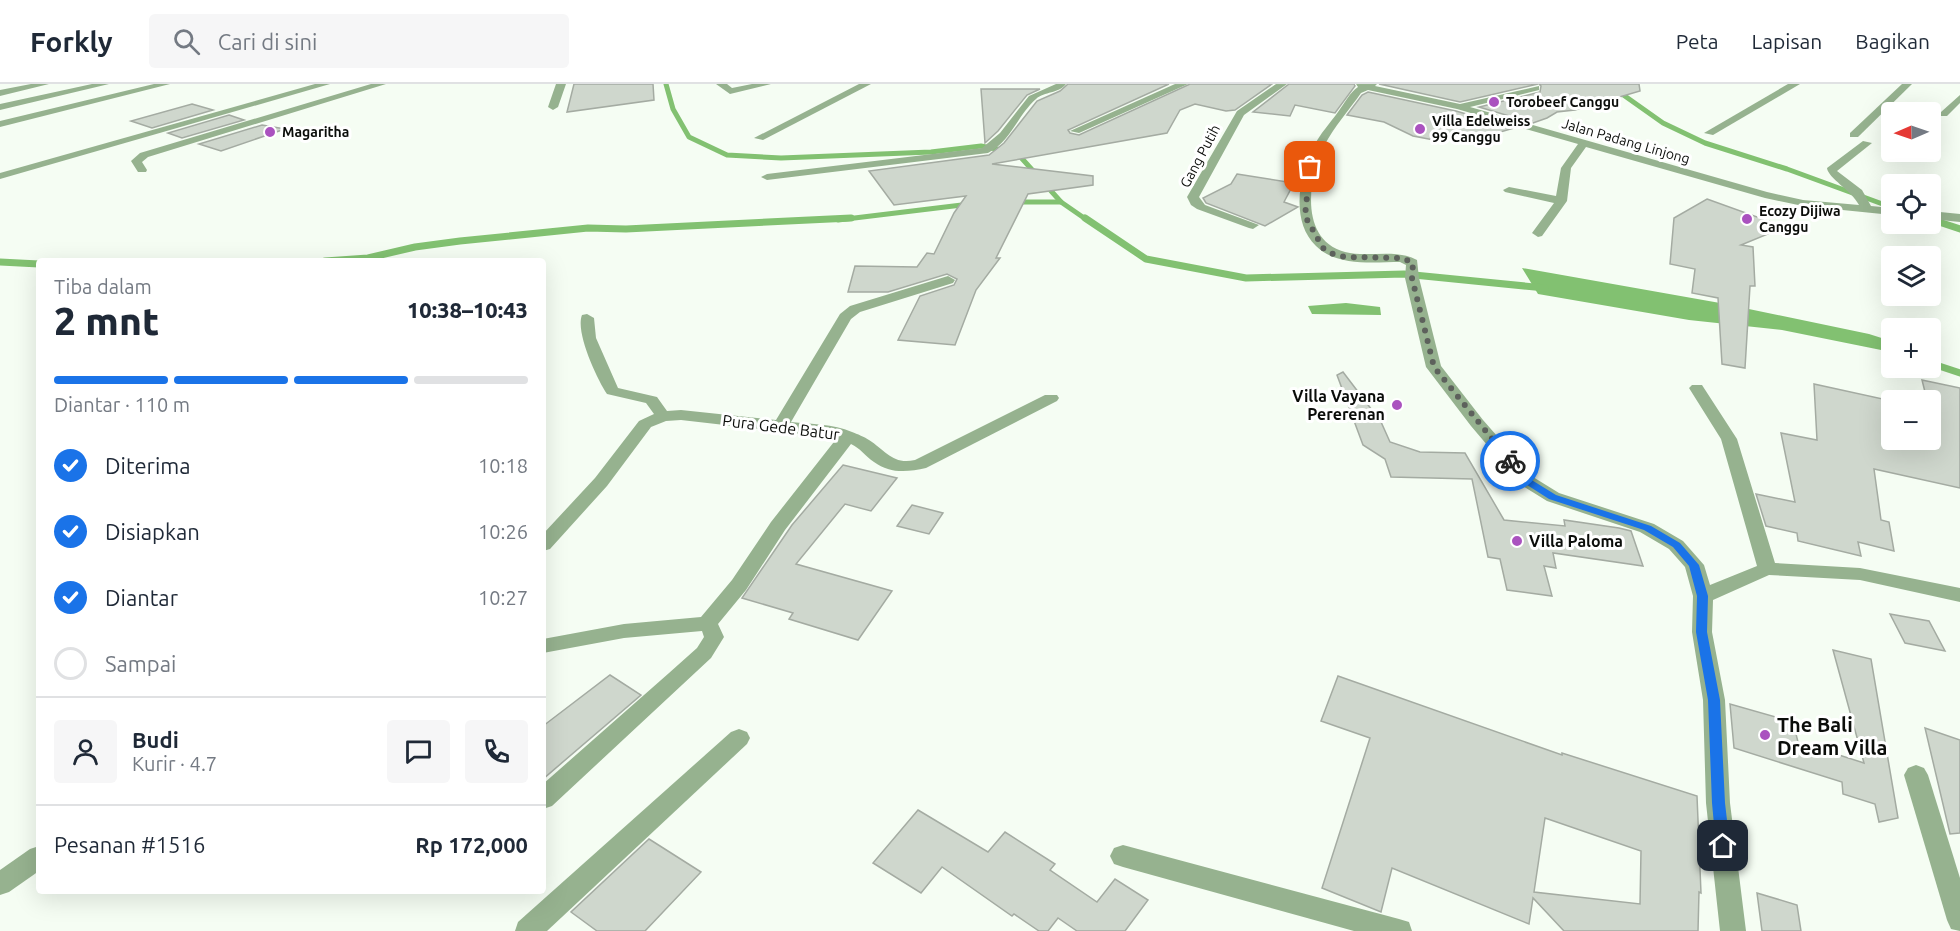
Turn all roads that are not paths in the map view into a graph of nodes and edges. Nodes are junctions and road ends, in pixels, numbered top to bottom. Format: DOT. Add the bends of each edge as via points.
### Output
graph roads {
  1 [pos="44,84"];
  2 [pos="104,84"];
  3 [pos="165,84"];
  4 [pos="325,84"];
  5 [pos="381,84"];
  6 [pos="561,84"];
  7 [pos="721,84"];
  8 [pos="766,84"];
  9 [pos="866,84"];
  10 [pos="1061,84"];
  11 [pos="1183,84"];
  12 [pos="1282,84"];
  13 [pos="1354,84"];
  14 [pos="1795,84"];
  15 [pos="1907,84"];
  16 [pos="1370,85"];
  17 [pos="1536,88"];
  18 [pos="0,93"];
  19 [pos="1960,98"];
  20 [pos="0,107"];
  21 [pos="553,107"];
  22 [pos="1459,107"];
  23 [pos="1944,114"];
  24 [pos="0,124"];
  25 [pos="1075,130"];
  26 [pos="1708,134"];
  27 [pos="1854,135"];
  28 [pos="759,138"];
  29 [pos="1867,143"];
  30 [pos="1583,144"];
  31 [pos="142,170"];
  32 [pos="0,176"];
  33 [pos="767,177"];
  34 [pos="1509,190"];
  35 [pos="1765,195"];
  36 [pos="1561,201"];
  37 [pos="1863,201"];
  38 [pos="1753,205"];
  39 [pos="1881,208"];
  40 [pos="1941,216"];
  41 [pos="1960,218"];
  42 [pos="1253,225"];
  43 [pos="1538,233"];
  44 [pos="948,280"];
  45 [pos="587,318"];
  46 [pos="1697,388"];
  47 [pos="1051,398"];
  48 [pos="663,416"];
  49 [pos="781,425"];
  50 [pos="848,436"];
  51 [pos="546,542"];
  52 [pos="1767,569"];
  53 [pos="1960,595"];
  54 [pos="1703,596"];
  55 [pos="706,624"];
  56 [pos="546,645"];
  57 [pos="738,738"];
  58 [pos="1916,775"];
  59 [pos="546,796"];
  60 [pos="1123,856"];
  61 [pos="36,859"];
  62 [pos="0,884"];
  63 [pos="1960,920"];
  64 [pos="528,931"];
  65 [pos="1399,931"];
  66 [pos="1733,931"];
  1 -- 18 [label="street"];
  2 -- 20 [label="street"];
  3 -- 24 [label="street"];
  4 -- 32 [label="street"];
  5 -- 31 [label="street" via="144,155 136,161"];
  6 -- 21 [label="street"];
  7 -- 8 [label="street" via="730,91"];
  9 -- 28 [label="street"];
  10 -- 33 [label="street" via="1034,96 989,149"];
  11 -- 25 [label="street"];
  12 -- 42 [label="street, Gang Putih" via="1240,113 1193,197 1201,207"];
  13 -- 16 [label="street, Jalan Padang Linjong"];
  14 -- 26 [label="street"];
  15 -- 27 [label="street"];
  16 -- 22 [label="street, Jalan Padang Linjong"];
  16 -- 54 [label="street" via="1358,91 1320,144 1310,167 1305,216 1323,248 1333,254 1403,258 1412,271 1434,367 1527,481 1553,497 1647,528 1676,545 1694,565"];
  17 -- 22 [label="street"];
  19 -- 23 [label="street"];
  22 -- 30 [label="street, Jalan Padang Linjong"];
  29 -- 37 [label="street" via="1832,168"];
  30 -- 35 [label="street, Jalan Padang Linjong"];
  30 -- 36 [label="street" via="1566,168"];
  34 -- 36 [label="street"];
  35 -- 37 [label="street, Jalan Padang Linjong"];
  35 -- 38 [label="street"];
  36 -- 43 [label="street"];
  37 -- 39 [label="street, Jalan Padang Linjong"];
  40 -- 41 [label="street"];
  44 -- 49 [label="street" via="855,309 845,317"];
  45 -- 48 [label="street" via="589,338 612,391 651,400"];
  46 -- 52 [label="street" via="1729,439"];
  47 -- 50 [label="street, Pura Gede Batur" via="920,464 906,467 880,459 863,443"];
  48 -- 49 [label="street, Pura Gede Batur"];
  48 -- 51 [label="street" via="645,424 601,482"];
  49 -- 50 [label="street, Pura Gede Batur"];
  50 -- 55 [label="street"];
  52 -- 53 [label="street" via="1860,574"];
  52 -- 54 [label="street"];
  54 -- 66 [label="street" via="1702,632 1714,700 1718,803"];
  55 -- 56 [label="street" via="620,631"];
  55 -- 59 [label="street" via="714,637 704,653"];
  57 -- 64 [label="street"];
  58 -- 63 [label="street"];
  60 -- 65 [label="street"];
  61 -- 62 [label="street"];
}
